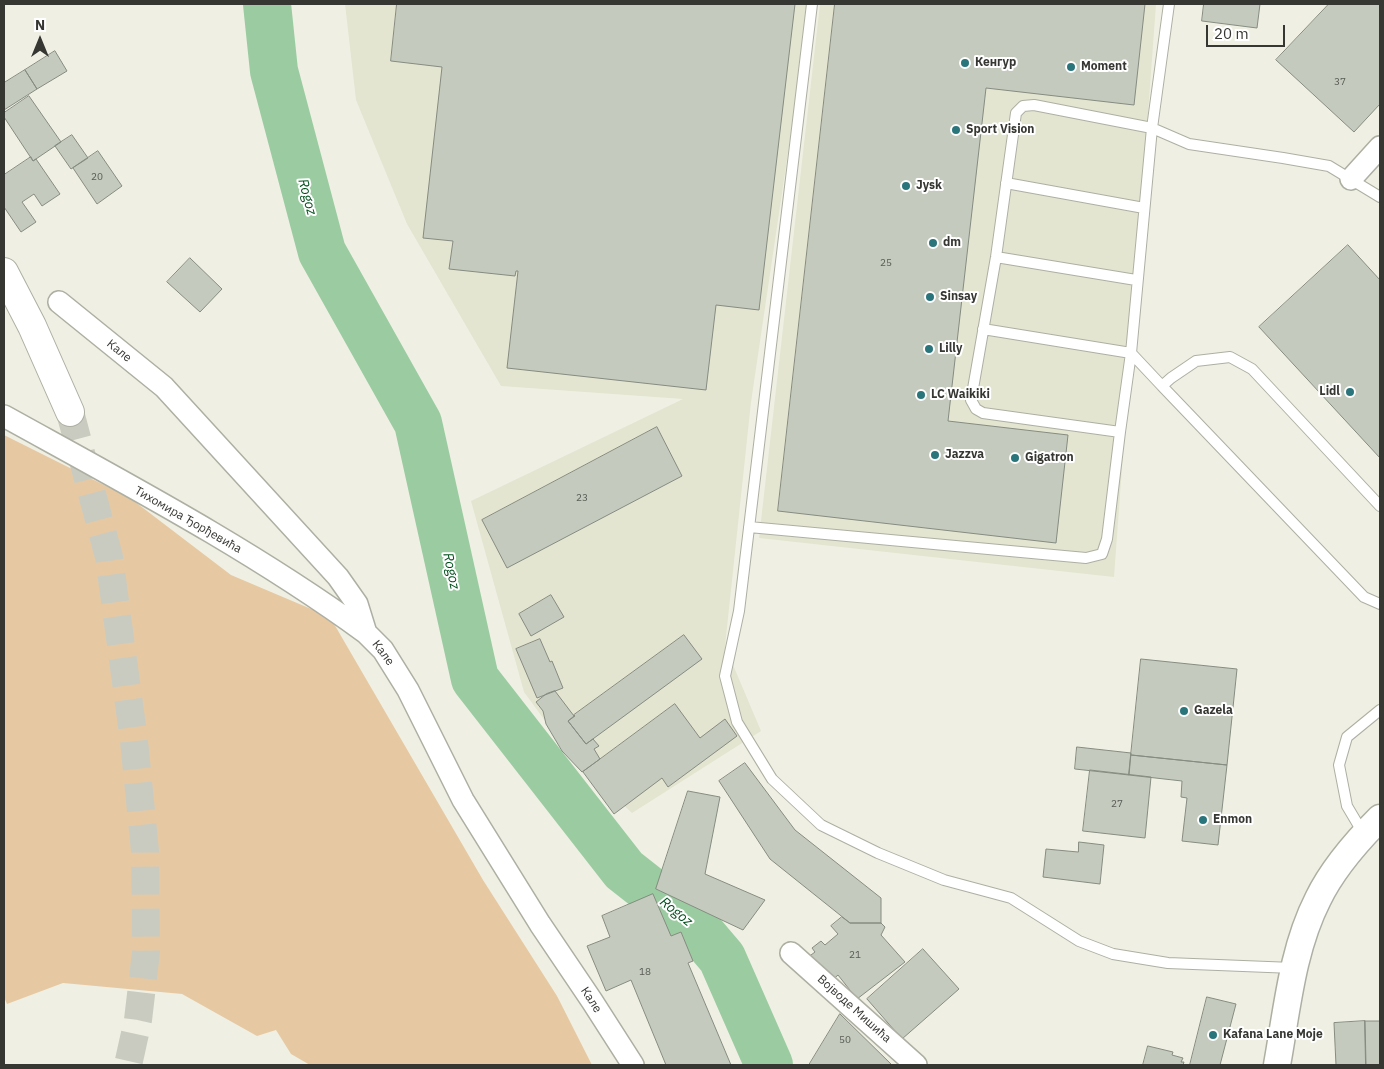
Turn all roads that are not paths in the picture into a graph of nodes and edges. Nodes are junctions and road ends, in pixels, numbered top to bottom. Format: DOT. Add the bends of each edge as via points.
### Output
graph roads {
  1 [pos="812,4"];
  2 [pos="1169,4"];
  3 [pos="1152,128"];
  4 [pos="1380,147"];
  5 [pos="1351,179"];
  6 [pos="1006,183"];
  7 [pos="1380,197"];
  8 [pos="1144,208"];
  9 [pos="996,257"];
  10 [pos="4,272"];
  11 [pos="1136,280"];
  12 [pos="59,302"];
  13 [pos="984,329"];
  14 [pos="1131,353"];
  15 [pos="1162,386"];
  16 [pos="70,412"];
  17 [pos="4,416"];
  18 [pos="1120,432"];
  19 [pos="1380,506"];
  20 [pos="749,527"];
  21 [pos="1380,604"];
  22 [pos="366,633"];
  23 [pos="1380,710"];
  24 [pos="1372,826"];
  25 [pos="791,953"];
  26 [pos="1294,968"];
  27 [pos="633,1065"];
  28 [pos="916,1065"];
  29 [pos="1278,1065"];
  1 -- 20 [label="lane"];
  2 -- 3 [label="lane"];
  3 -- 5 [label="lane" via="1189,144 1330,166"];
  3 -- 6 [label="lane" via="1034,105 1024,106 1016,113"];
  3 -- 8 [label="lane"];
  4 -- 5 [label="street"];
  5 -- 7 [label="lane"];
  6 -- 8 [label="lane"];
  6 -- 9 [label="lane"];
  8 -- 11 [label="lane"];
  9 -- 11 [label="lane"];
  9 -- 13 [label="lane"];
  10 -- 16 [label="main road"];
  11 -- 14 [label="lane"];
  12 -- 22 [label="street, Кале" via="164,387 338,577 357,604"];
  13 -- 14 [label="lane"];
  13 -- 18 [label="lane" via="971,400 976,408 984,413"];
  14 -- 15 [label="lane"];
  14 -- 18 [label="lane"];
  15 -- 19 [label="lane" via="1196,361 1230,357 1252,369"];
  15 -- 21 [label="lane" via="1364,597"];
  17 -- 22 [label="street, Тихомира Ђорђевића" via="218,536 316,597"];
  18 -- 20 [label="lane" via="1107,539 1102,554 1086,558"];
  20 -- 26 [label="lane" via="739,611 725,676 737,722 772,779 821,825 944,880 1011,898 1079,941 1113,954 1168,963"];
  22 -- 27 [label="street, Кале" via="383,650 408,690 463,800"];
  23 -- 24 [label="lane" via="1346,737 1340,765 1347,806"];
  24 -- 26 [label="street" via="1331,875 1308,923"];
  25 -- 28 [label="street, Војводе Мишића"];
  26 -- 29 [label="street"];
}
